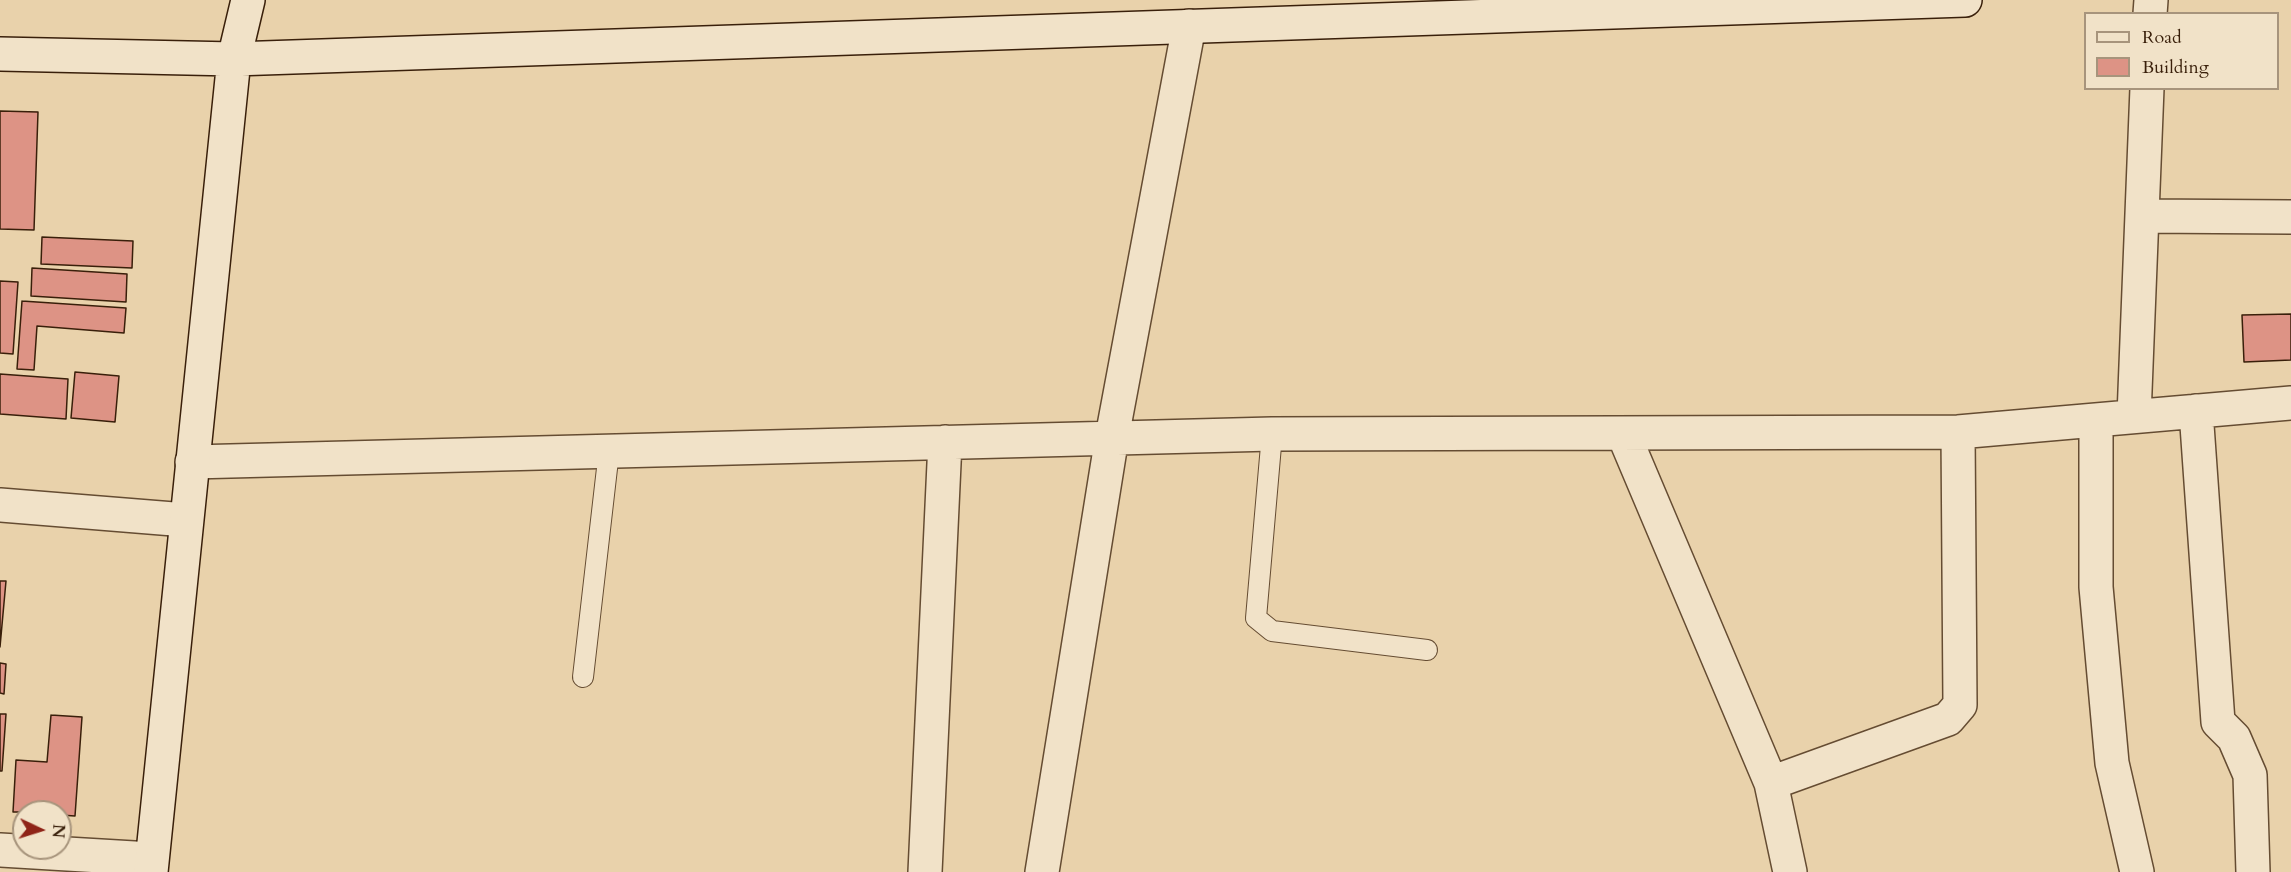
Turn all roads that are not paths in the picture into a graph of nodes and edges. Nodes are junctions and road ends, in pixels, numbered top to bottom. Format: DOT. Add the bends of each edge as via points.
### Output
graph roads {
  1 [pos="248,0"];
  2 [pos="1965,0"];
  3 [pos="1191,13"];
  4 [pos="0,54"];
  5 [pos="234,59"];
  6 [pos="2147,90"];
  7 [pos="2142,216"];
  8 [pos="2291,217"];
  9 [pos="2291,404"];
  10 [pos="2196,411"];
  11 [pos="2134,416"];
  12 [pos="2096,420"];
  13 [pos="1958,432"];
  14 [pos="1623,433"];
  15 [pos="1272,434"];
  16 [pos="1112,437"];
  17 [pos="945,442"];
  18 [pos="609,451"];
  19 [pos="192,462"];
  20 [pos="0,505"];
  21 [pos="186,520"];
  22 [pos="1427,650"];
  23 [pos="583,677"];
  24 [pos="1772,783"];
  25 [pos="0,850"];
  26 [pos="151,866"];
  27 [pos="925,872"];
  28 [pos="1042,872"];
  29 [pos="1790,872"];
  30 [pos="2137,872"];
  31 [pos="2253,872"];
  1 -- 5 [label="street"];
  2 -- 3 [label="street"];
  3 -- 5 [label="street"];
  3 -- 16 [label="street"];
  4 -- 5 [label="street"];
  5 -- 19 [label="street"];
  6 -- 7 [label="street"];
  7 -- 8 [label="street"];
  7 -- 11 [label="street"];
  9 -- 10 [label="street"];
  10 -- 11 [label="street"];
  10 -- 31 [label="street" via="2218,722 2234,738 2250,776"];
  11 -- 12 [label="street"];
  12 -- 13 [label="street"];
  12 -- 30 [label="street" via="2096,586 2112,763"];
  13 -- 14 [label="street"];
  13 -- 24 [label="street" via="1960,705 1948,719"];
  14 -- 15 [label="street"];
  14 -- 24 [label="street"];
  15 -- 16 [label="street"];
  15 -- 22 [label="lane" via="1256,618 1272,631"];
  16 -- 17 [label="street"];
  16 -- 28 [label="street"];
  17 -- 18 [label="street"];
  17 -- 27 [label="street"];
  18 -- 19 [label="street"];
  18 -- 23 [label="lane"];
  19 -- 21 [label="street"];
  20 -- 21 [label="street"];
  21 -- 26 [label="street"];
  24 -- 29 [label="street"];
  25 -- 26 [label="street"];
}
